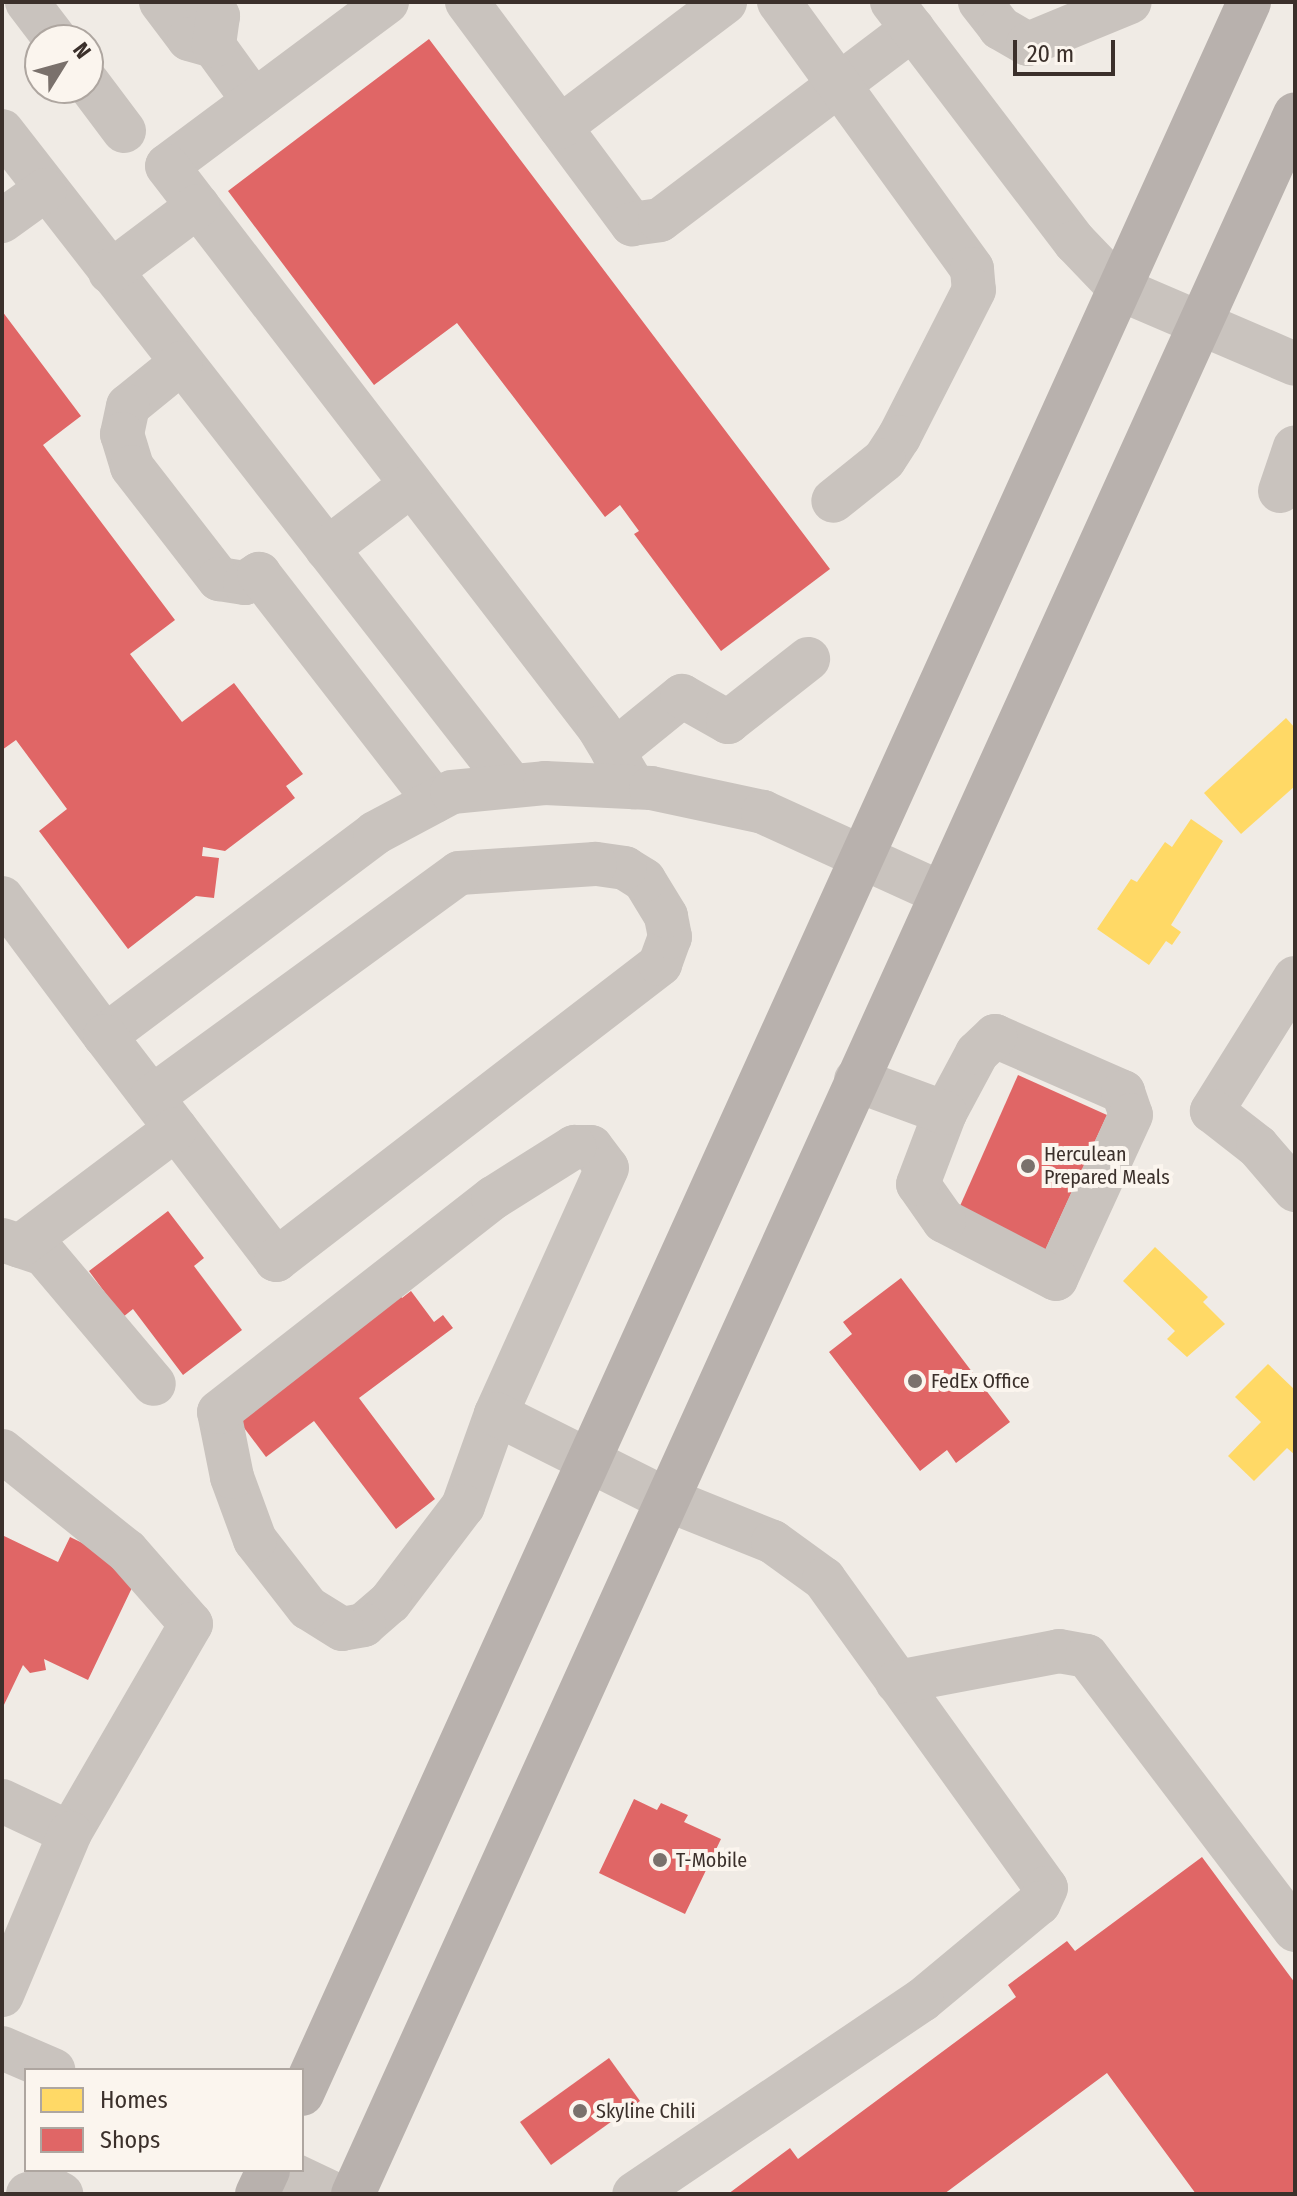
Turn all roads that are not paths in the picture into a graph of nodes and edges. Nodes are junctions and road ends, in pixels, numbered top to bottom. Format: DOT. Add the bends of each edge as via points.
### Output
graph roads {
  1 [pos="27,2"];
  2 [pos="161,2"];
  3 [pos="207,2"];
  4 [pos="387,2"];
  5 [pos="467,2"];
  6 [pos="725,2"];
  7 [pos="779,2"];
  8 [pos="980,2"];
  9 [pos="1130,2"];
  10 [pos="1249,2"];
  11 [pos="903,15"];
  12 [pos="44,24"];
  13 [pos="214,46"];
  14 [pos="840,84"];
  15 [pos="254,101"];
  16 [pos="104,104"];
  17 [pos="1295,114"];
  18 [pos="560,127"];
  19 [pos="2,131"];
  20 [pos="124,131"];
  21 [pos="45,190"];
  22 [pos="198,206"];
  23 [pos="2,221"];
  24 [pos="110,272"];
  25 [pos="1120,289"];
  26 [pos="1201,321"];
  27 [pos="181,363"];
  28 [pos="1295,364"];
  29 [pos="1295,447"];
  30 [pos="411,485"];
  31 [pos="1280,491"];
  32 [pos="833,501"];
  33 [pos="320,541"];
  34 [pos="259,574"];
  35 [pos="808,659"];
  36 [pos="623,770"];
  37 [pos="512,786"];
  38 [pos="435,801"];
  39 [pos="861,859"];
  40 [pos="941,893"];
  41 [pos="2,898"];
  42 [pos="1295,978"];
  43 [pos="105,1036"];
  44 [pos="856,1080"];
  45 [pos="164,1113"];
  46 [pos="945,1113"];
  47 [pos="1295,1190"];
  48 [pos="11,1243"];
  49 [pos="154,1384"];
  50 [pos="496,1414"];
  51 [pos="2,1451"];
  52 [pos="589,1457"];
  53 [pos="666,1499"];
  54 [pos="897,1682"];
  55 [pos="2,1801"];
  56 [pos="70,1833"];
  57 [pos="1295,1930"];
  58 [pos="2,1995"];
  59 [pos="2,2048"];
  60 [pos="48,2068"];
  61 [pos="304,2090"];
  62 [pos="267,2172"];
  63 [pos="287,2172"];
  64 [pos="28,2194"];
  65 [pos="61,2194"];
  66 [pos="257,2194"];
  67 [pos="334,2194"];
  68 [pos="353,2194"];
  69 [pos="634,2194"];
  1 -- 12 [label="street"];
  2 -- 13 [label="street" via="189,39"];
  3 -- 13 [label="street" via="218,16"];
  4 -- 15 [label="street"];
  5 -- 18 [label="street"];
  6 -- 18 [label="street"];
  7 -- 14 [label="street"];
  8 -- 9 [label="street" via="1000,28 1028,44"];
  10 -- 25 [label="main road"];
  11 -- 14 [label="street"];
  11 -- 25 [label="street" via="1075,242"];
  13 -- 15 [label="street"];
  14 -- 18 [label="street" via="660,220 632,224"];
  14 -- 32 [label="street" via="972,269 974,290 884,460"];
  15 -- 22 [label="street" via="167,166"];
  16 -- 20 [label="street"];
  17 -- 26 [label="main road"];
  19 -- 21 [label="street"];
  21 -- 23 [label="street"];
  21 -- 24 [label="street"];
  22 -- 24 [label="street"];
  22 -- 30 [label="street"];
  24 -- 27 [label="street"];
  25 -- 26 [label="street"];
  25 -- 39 [label="main road"];
  26 -- 28 [label="street"];
  26 -- 40 [label="main road"];
  27 -- 33 [label="street"];
  27 -- 34 [label="street" via="128,406 122,434 132,467 219,579 245,583"];
  29 -- 31 [label="street"];
  30 -- 33 [label="street"];
  30 -- 36 [label="street"];
  33 -- 34 [label="street"];
  33 -- 37 [label="street"];
  34 -- 38 [label="street"];
  35 -- 36 [label="street" via="728,722 682,696"];
  36 -- 37 [label="street"];
  36 -- 39 [label="street" via="763,812"];
  37 -- 38 [label="street" via="452,792"];
  38 -- 43 [label="street" via="375,833"];
  39 -- 40 [label="street"];
  39 -- 52 [label="main road"];
  40 -- 44 [label="main road"];
  41 -- 43 [label="street"];
  42 -- 47 [label="street" via="1212,1111 1258,1147"];
  43 -- 45 [label="street"];
  44 -- 46 [label="street"];
  44 -- 53 [label="main road"];
  45 -- 45 [label="street" via="276,1260 660,964 670,937 666,916 644,880 625,868 595,864 459,873"];
  45 -- 48 [label="street"];
  46 -- 46 [label="street" via="918,1184 944,1221 1056,1279 1131,1115 1123,1092 995,1036 977,1053"];
  48 -- 49 [label="street" via="44,1254"];
  50 -- 50 [label="street" via="463,1506 390,1602 364,1625 342,1629 308,1608 255,1540 232,1477 219,1412 493,1198 561,1152 591,1147 607,1168"];
  50 -- 52 [label="street"];
  51 -- 56 [label="street" via="127,1551 191,1624"];
  52 -- 53 [label="street"];
  52 -- 61 [label="main road"];
  53 -- 54 [label="street" via="773,1542 824,1579"];
  53 -- 68 [label="main road"];
  54 -- 57 [label="street" via="1059,1651 1087,1656"];
  54 -- 69 [label="street" via="1046,1888 1039,1903 922,2000"];
  55 -- 56 [label="street"];
  56 -- 58 [label="street"];
  59 -- 60 [label="street"];
  62 -- 66 [label="main road"];
  63 -- 67 [label="street"];
  64 -- 65 [label="street" via="50,2188"];
}
